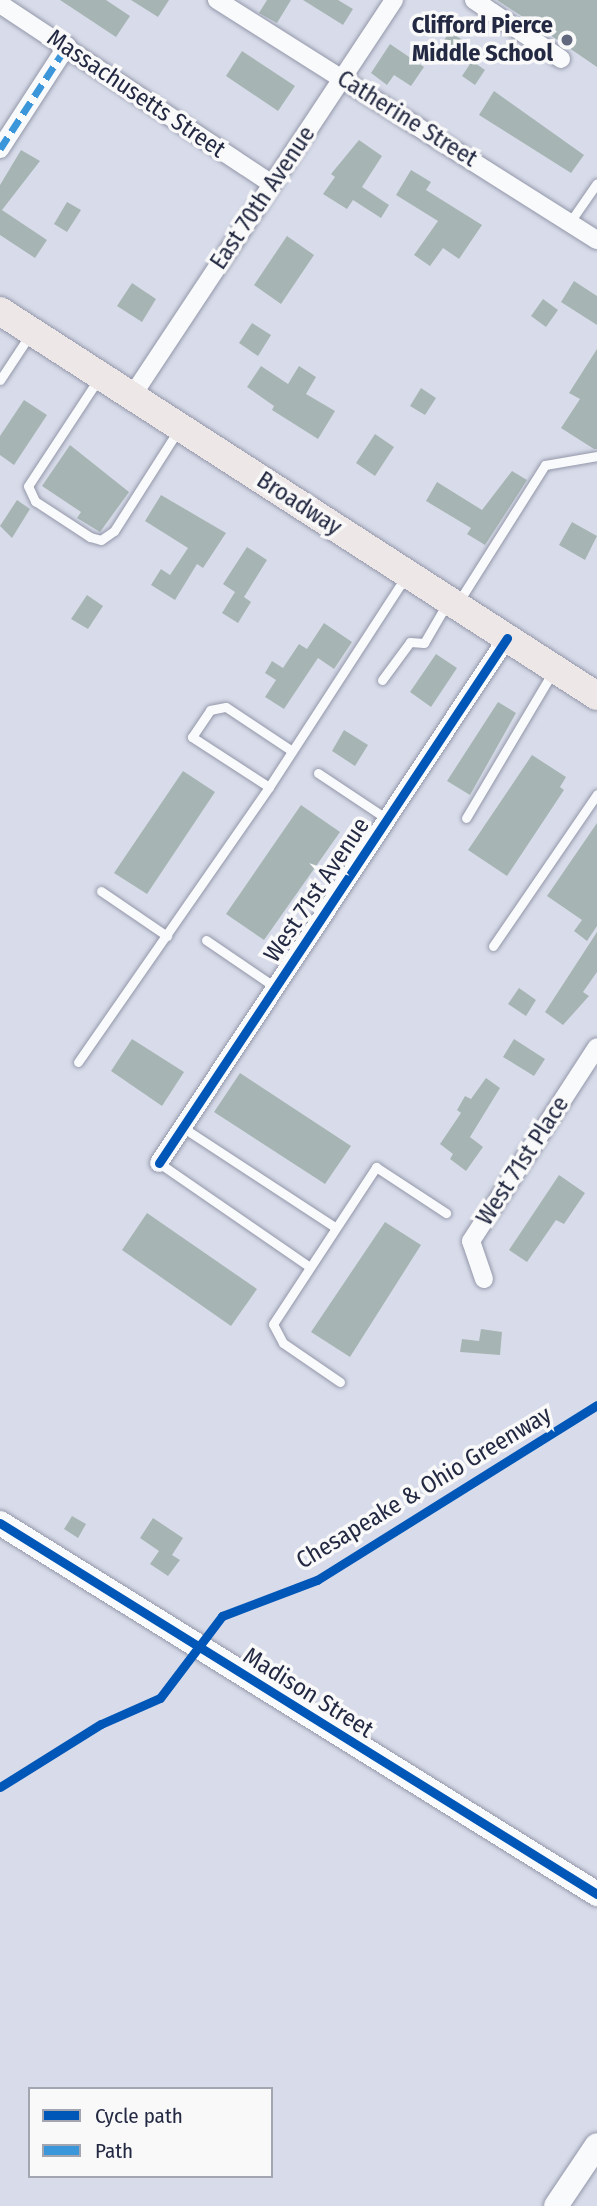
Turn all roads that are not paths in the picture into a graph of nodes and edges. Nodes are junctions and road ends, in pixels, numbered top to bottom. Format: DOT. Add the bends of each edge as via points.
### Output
graph roads {
  1 [pos="217,0"];
  2 [pos="394,0"];
  3 [pos="474,0"];
  4 [pos="0,4"];
  5 [pos="67,47"];
  6 [pos="561,59"];
  7 [pos="342,78"];
  8 [pos="0,149"];
  9 [pos="272,184"];
  10 [pos="596,184"];
  11 [pos="570,222"];
  12 [pos="597,240"];
  13 [pos="0,311"];
  14 [pos="32,331"];
  15 [pos="101,376"];
  16 [pos="0,380"];
  17 [pos="132,396"];
  18 [pos="180,427"];
  19 [pos="597,456"];
  20 [pos="407,574"];
  21 [pos="453,603"];
  22 [pos="507,638"];
  23 [pos="554,669"];
  24 [pos="382,680"];
  25 [pos="597,696"];
  26 [pos="292,751"];
  27 [pos="318,773"];
  28 [pos="269,787"];
  29 [pos="597,794"];
  30 [pos="466,818"];
  31 [pos="387,819"];
  32 [pos="101,891"];
  33 [pos="167,936"];
  34 [pos="205,940"];
  35 [pos="493,946"];
  36 [pos="275,987"];
  37 [pos="597,1047"];
  38 [pos="78,1062"];
  39 [pos="183,1127"];
  40 [pos="159,1163"];
  41 [pos="446,1213"];
  42 [pos="335,1227"];
  43 [pos="310,1267"];
  44 [pos="485,1279"];
  45 [pos="340,1381"];
  46 [pos="0,1523"];
  47 [pos="597,1894"];
  48 [pos="597,2145"];
  49 [pos="556,2206"];
  1 -- 7 [label="street, Catherine Street"];
  2 -- 7 [label="street, East 70th Avenue"];
  3 -- 6 [label="street"];
  4 -- 5 [label="street, Massachusetts Street"];
  5 -- 8 [label="street"];
  5 -- 9 [label="street, Massachusetts Street"];
  7 -- 9 [label="street, East 70th Avenue"];
  7 -- 11 [label="street, Catherine Street"];
  9 -- 17 [label="street, East 70th Avenue"];
  10 -- 11 [label="lane"];
  11 -- 12 [label="street, Catherine Street"];
  13 -- 14 [label="main road, Broadway"];
  14 -- 15 [label="main road, Broadway"];
  14 -- 16 [label="lane"];
  15 -- 17 [label="main road, Broadway"];
  15 -- 18 [label="lane" via="28,486 35,501 90,537 101,540 114,531"];
  17 -- 18 [label="main road, Broadway"];
  18 -- 20 [label="main road, Broadway"];
  19 -- 21 [label="lane" via="545,465"];
  20 -- 21 [label="main road, Broadway"];
  20 -- 26 [label="lane"];
  21 -- 22 [label="main road, Broadway"];
  21 -- 24 [label="lane" via="424,643 410,642"];
  22 -- 23 [label="main road, Broadway"];
  22 -- 31 [label="street, West 71st Avenue"];
  23 -- 25 [label="main road, Broadway"];
  23 -- 30 [label="lane" via="544,693"];
  26 -- 28 [label="lane"];
  26 -- 28 [label="lane" via="226,707 210,709 192,737"];
  27 -- 31 [label="lane"];
  28 -- 33 [label="lane"];
  29 -- 35 [label="lane"];
  31 -- 36 [label="street, West 71st Avenue"];
  32 -- 33 [label="lane"];
  33 -- 38 [label="lane"];
  34 -- 36 [label="lane"];
  36 -- 39 [label="street, West 71st Avenue"];
  37 -- 44 [label="street, West 71st Place" via="471,1241"];
  39 -- 40 [label="street, West 71st Avenue"];
  39 -- 42 [label="lane"];
  40 -- 43 [label="lane"];
  41 -- 42 [label="lane" via="376,1167"];
  42 -- 43 [label="lane"];
  43 -- 45 [label="lane" via="273,1324 283,1343"];
  46 -- 47 [label="street, Madison Street"];
  48 -- 49 [label="street"];
}
